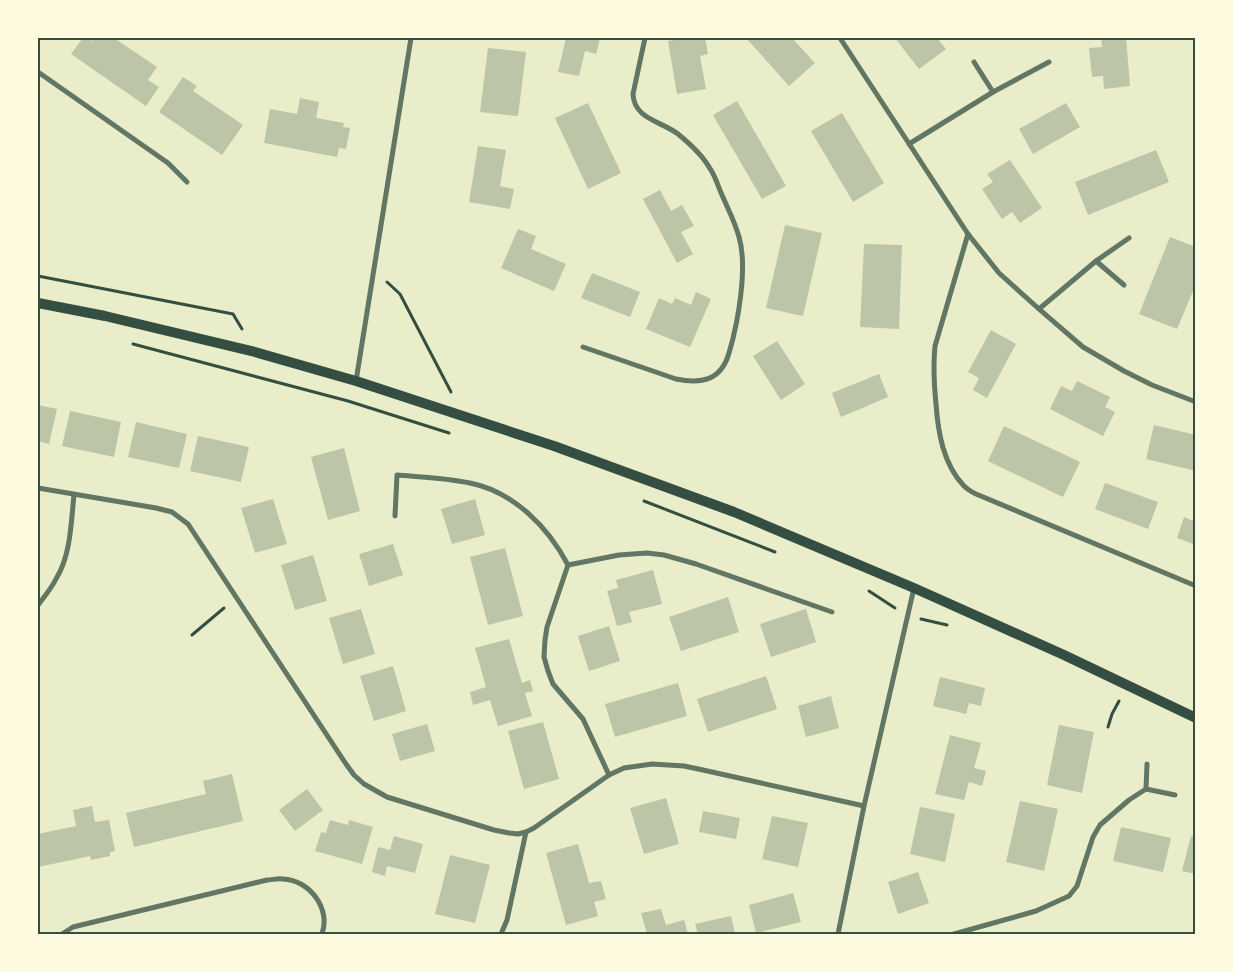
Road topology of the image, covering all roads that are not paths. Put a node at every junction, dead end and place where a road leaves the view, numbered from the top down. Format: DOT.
graph roads {
  1 [pos="411,38"];
  2 [pos="645,38"];
  3 [pos="840,38"];
  4 [pos="974,62"];
  5 [pos="1049,62"];
  6 [pos="38,72"];
  7 [pos="992,92"];
  8 [pos="909,144"];
  9 [pos="187,182"];
  10 [pos="968,234"];
  11 [pos="1129,238"];
  12 [pos="1096,261"];
  13 [pos="1124,285"];
  14 [pos="38,303"];
  15 [pos="1039,309"];
  16 [pos="583,347"];
  17 [pos="356,381"];
  18 [pos="1196,402"];
  19 [pos="38,488"];
  20 [pos="74,495"];
  21 [pos="395,516"];
  22 [pos="568,565"];
  23 [pos="1196,586"];
  24 [pos="914,588"];
  25 [pos="38,605"];
  26 [pos="832,612"];
  27 [pos="1196,718"];
  28 [pos="1146,764"];
  29 [pos="609,775"];
  30 [pos="1146,789"];
  31 [pos="1175,795"];
  32 [pos="864,806"];
  33 [pos="526,832"];
  34 [pos="62,934"];
  35 [pos="322,934"];
  36 [pos="501,934"];
  37 [pos="838,934"];
  38 [pos="954,934"];
  1 -- 17 [label="street"];
  2 -- 16 [label="street"];
  3 -- 8 [label="street"];
  4 -- 7 [label="street"];
  5 -- 7 [label="street"];
  6 -- 9 [label="street"];
  7 -- 8 [label="street"];
  8 -- 10 [label="street"];
  10 -- 15 [label="street"];
  10 -- 23 [label="street"];
  11 -- 12 [label="street"];
  12 -- 13 [label="street"];
  12 -- 15 [label="street"];
  14 -- 17 [label="main road"];
  15 -- 18 [label="street"];
  17 -- 24 [label="main road"];
  19 -- 20 [label="street"];
  20 -- 25 [label="street"];
  20 -- 33 [label="street"];
  21 -- 22 [label="street"];
  22 -- 26 [label="street"];
  22 -- 29 [label="street"];
  24 -- 27 [label="main road"];
  24 -- 32 [label="street"];
  28 -- 30 [label="street"];
  29 -- 32 [label="street"];
  29 -- 33 [label="street"];
  30 -- 31 [label="street"];
  30 -- 38 [label="street"];
  32 -- 37 [label="street"];
  33 -- 36 [label="street"];
  34 -- 35 [label="street"];
}
